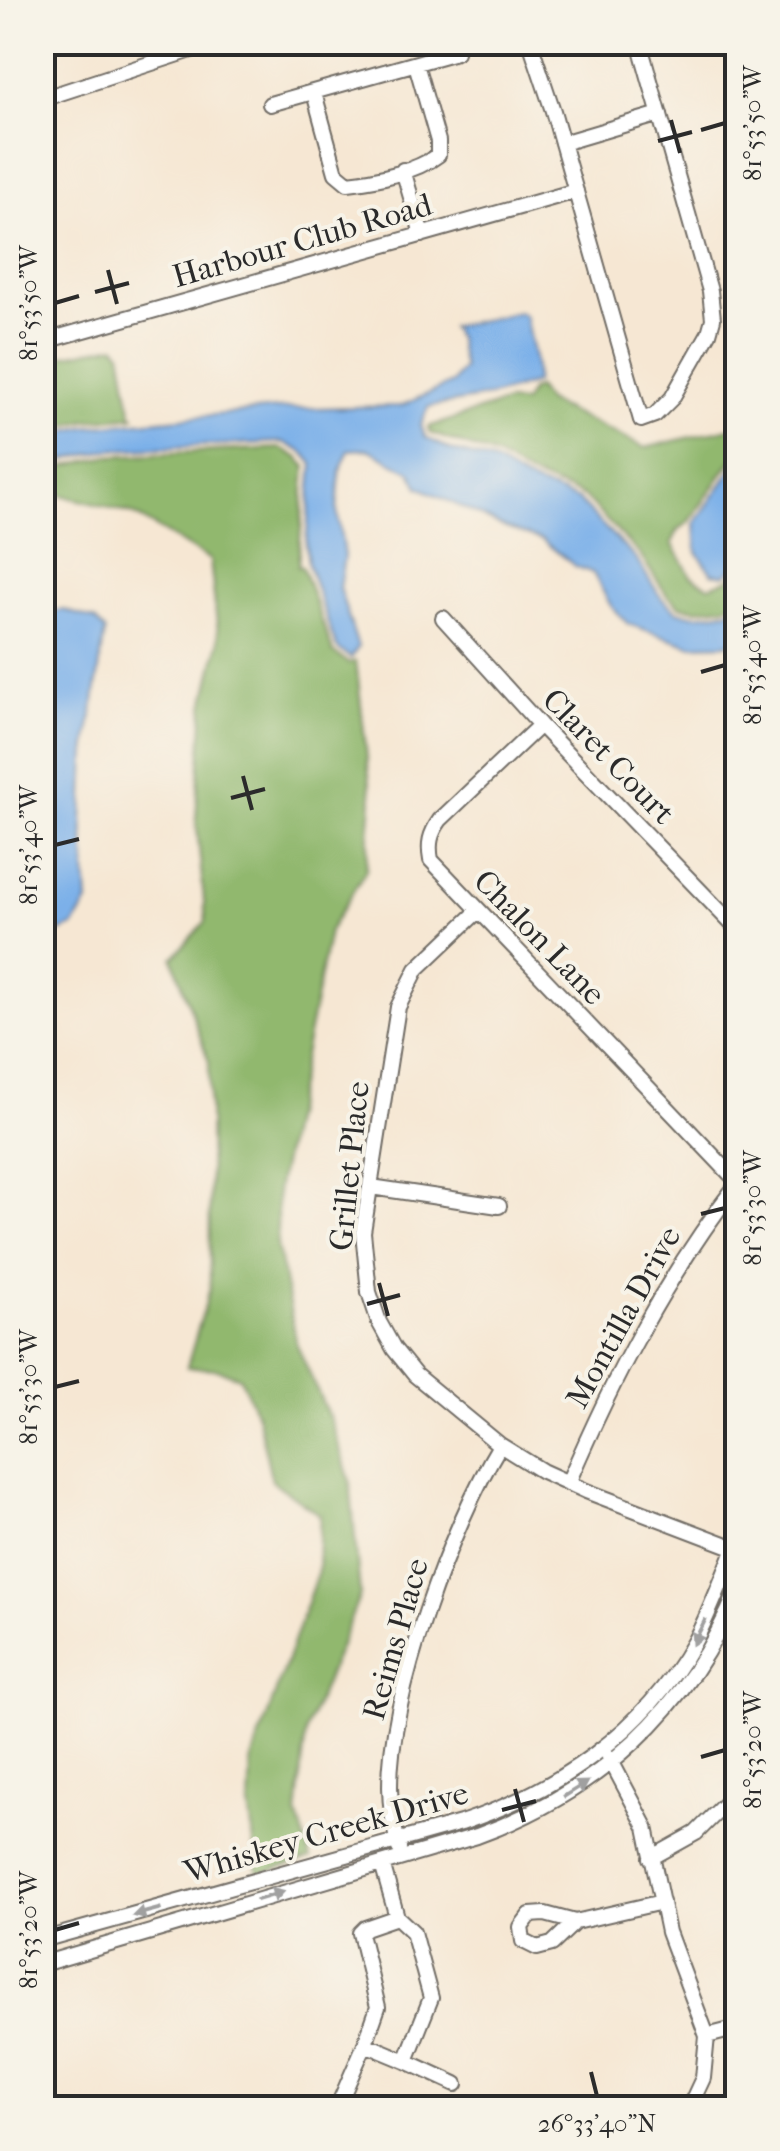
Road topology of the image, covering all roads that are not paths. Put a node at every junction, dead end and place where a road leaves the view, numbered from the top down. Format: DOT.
graph roads {
  1 [pos="216,42"];
  2 [pos="530,42"];
  3 [pos="639,42"];
  4 [pos="456,52"];
  5 [pos="416,64"];
  6 [pos="314,92"];
  7 [pos="42,99"];
  8 [pos="270,104"];
  9 [pos="660,114"];
  10 [pos="562,142"];
  11 [pos="404,170"];
  12 [pos="576,191"];
  13 [pos="422,235"];
  14 [pos="42,342"];
  15 [pos="443,618"];
  16 [pos="540,725"];
  17 [pos="478,912"];
  18 [pos="736,927"];
  19 [pos="738,1182"];
  20 [pos="371,1186"];
  21 [pos="499,1206"];
  22 [pos="500,1445"];
  23 [pos="568,1483"];
  24 [pos="737,1547"];
  25 [pos="738,1589"];
  26 [pos="603,1748"];
  27 [pos="614,1763"];
  28 [pos="738,1791"];
  29 [pos="398,1841"];
  30 [pos="402,1858"];
  31 [pos="651,1858"];
  32 [pos="382,1864"];
  33 [pos="662,1902"];
  34 [pos="397,1916"];
  35 [pos="575,1922"];
  36 [pos="42,1940"];
  37 [pos="42,1964"];
  38 [pos="738,2028"];
  39 [pos="707,2036"];
  40 [pos="365,2044"];
  41 [pos="406,2062"];
  42 [pos="456,2084"];
  43 [pos="337,2108"];
  44 [pos="689,2108"];
  1 -- 7 [label="street"];
  2 -- 10 [label="street"];
  3 -- 9 [label="street"];
  4 -- 5 [label="street"];
  5 -- 6 [label="street"];
  5 -- 11 [label="street"];
  6 -- 8 [label="street"];
  6 -- 11 [label="street"];
  9 -- 10 [label="street"];
  9 -- 12 [label="street"];
  10 -- 12 [label="street"];
  11 -- 13 [label="street"];
  12 -- 13 [label="street, Harbour Club Road"];
  13 -- 14 [label="street, Harbour Club Road"];
  15 -- 16 [label="street, Claret Court"];
  16 -- 17 [label="street, Chalon Lane"];
  16 -- 18 [label="street, Claret Court"];
  17 -- 19 [label="street, Chalon Lane"];
  17 -- 20 [label="street, Grillet Place"];
  19 -- 23 [label="street, Montilla Drive"];
  20 -- 21 [label="street"];
  20 -- 22 [label="street, Grillet Place"];
  22 -- 23 [label="street, Grillet Place"];
  22 -- 29 [label="street, Reims Place"];
  23 -- 24 [label="street, Grillet Place"];
  24 -- 26 [label="street, Whiskey Creek Drive, one-way"];
  25 -- 27 [label="street, Whiskey Creek Drive"];
  26 -- 27 [label="street"];
  26 -- 29 [label="street, Whiskey Creek Drive"];
  30 -- 27 [label="street, Whiskey Creek Drive, one-way"];
  27 -- 31 [label="street"];
  28 -- 31 [label="street"];
  29 -- 30 [label="street, Reims Place"];
  29 -- 36 [label="street, Whiskey Creek Drive, one-way"];
  30 -- 32 [label="street, Whiskey Creek Drive"];
  31 -- 33 [label="street"];
  32 -- 34 [label="street"];
  37 -- 32 [label="street, Whiskey Creek Drive, one-way"];
  33 -- 35 [label="street"];
  33 -- 39 [label="street"];
  34 -- 40 [label="street"];
  34 -- 41 [label="street"];
  38 -- 39 [label="street"];
  39 -- 44 [label="street"];
  40 -- 41 [label="street"];
  40 -- 43 [label="street"];
  41 -- 42 [label="street"];
}
